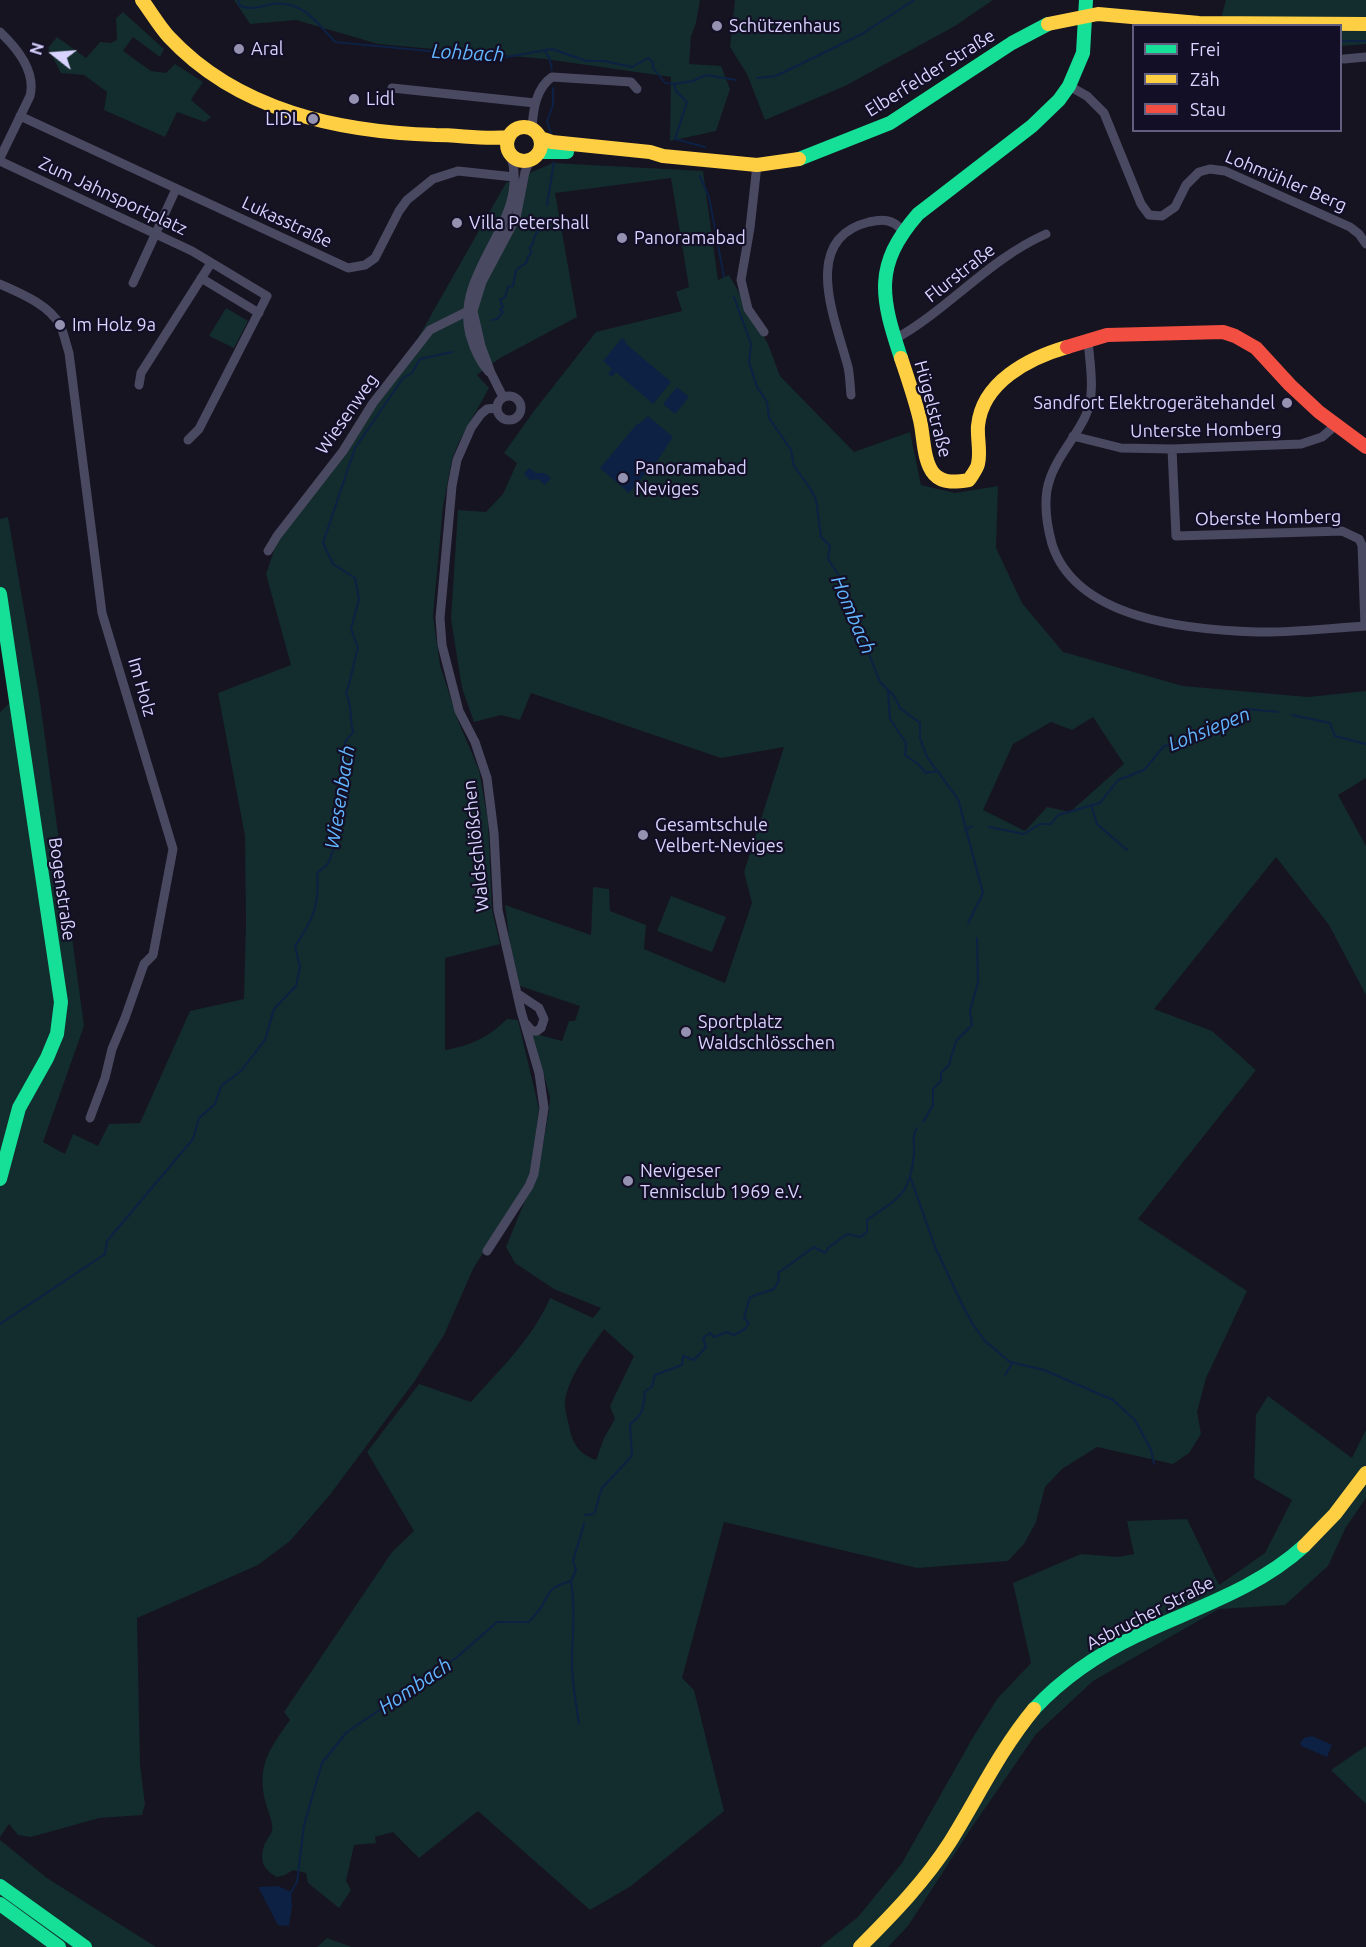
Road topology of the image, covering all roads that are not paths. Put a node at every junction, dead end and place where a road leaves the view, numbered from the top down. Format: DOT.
graph roads {
  1 [pos="142,0"];
  2 [pos="1086,0"];
  3 [pos="1084,16"];
  4 [pos="1214,24"];
  5 [pos="1366,24"];
  6 [pos="0,32"];
  7 [pos="1366,57"];
  8 [pos="1344,59"];
  9 [pos="1069,86"];
  10 [pos="392,88"];
  11 [pos="637,88"];
  12 [pos="535,103"];
  13 [pos="20,116"];
  14 [pos="533,137"];
  15 [pos="509,147"];
  16 [pos="0,160"];
  17 [pos="757,165"];
  18 [pos="514,177"];
  19 [pos="176,189"];
  20 [pos="903,230"];
  21 [pos="155,234"];
  22 [pos="1046,234"];
  23 [pos="1366,244"];
  24 [pos="211,263"];
  25 [pos="201,278"];
  26 [pos="133,283"];
  27 [pos="0,284"];
  28 [pos="470,311"];
  29 [pos="259,312"];
  30 [pos="764,332"];
  31 [pos="895,339"];
  32 [pos="1088,341"];
  33 [pos="139,385"];
  34 [pos="851,395"];
  35 [pos="503,397"];
  36 [pos="497,408"];
  37 [pos="1336,425"];
  38 [pos="1073,436"];
  39 [pos="188,440"];
  40 [pos="1366,447"];
  41 [pos="1172,448"];
  42 [pos="268,551"];
  43 [pos="0,594"];
  44 [pos="1366,626"];
  45 [pos="518,994"];
  46 [pos="524,1022"];
  47 [pos="90,1118"];
  48 [pos="0,1179"];
  49 [pos="488,1251"];
  50 [pos="1366,1473"];
  51 [pos="0,1886"];
  52 [pos="0,1904"];
  53 [pos="59,1947"];
  54 [pos="85,1947"];
  55 [pos="860,1947"];
  1 -- 15 [label="main road"];
  2 -- 3 [label="main road"];
  3 -- 4 [label="main road, Elberfelder Straße"];
  3 -- 9 [label="main road"];
  3 -- 17 [label="main road, Elberfelder Straße"];
  4 -- 5 [label="main road, Elberfelder Straße"];
  6 -- 13 [label="street"];
  7 -- 8 [label="street"];
  9 -- 20 [label="main road, Hügelstraße"];
  9 -- 23 [label="street, Lohmühler Berg"];
  10 -- 12 [label="street"];
  11 -- 12 [label="street"];
  12 -- 14 [label="street"];
  13 -- 16 [label="street"];
  13 -- 19 [label="street, Lukasstraße"];
  14 -- 15 [label="main road"];
  14 -- 15 [label="main road, Elberfelder Straße"];
  14 -- 17 [label="main road, Elberfelder Straße"];
  14 -- 28 [label="street"];
  15 -- 18 [label="street"];
  16 -- 21 [label="street, Zum Jahnsportplatz"];
  17 -- 30 [label="street"];
  18 -- 19 [label="street, Lukasstraße"];
  18 -- 28 [label="street"];
  19 -- 21 [label="street"];
  20 -- 31 [label="main road, Hügelstraße"];
  20 -- 34 [label="street"];
  21 -- 24 [label="street, Zum Jahnsportplatz"];
  21 -- 26 [label="street"];
  22 -- 31 [label="street, Flurstraße"];
  24 -- 25 [label="street"];
  24 -- 29 [label="street, Zum Jahnsportplatz"];
  25 -- 29 [label="street"];
  25 -- 33 [label="street"];
  27 -- 47 [label="street, Im Holz"];
  28 -- 35 [label="street"];
  28 -- 42 [label="street, Wiesenweg"];
  29 -- 39 [label="street"];
  31 -- 32 [label="main road, Hügelstraße"];
  32 -- 37 [label="main road, Hügelstraße"];
  32 -- 38 [label="street"];
  35 -- 36 [label="street"];
  35 -- 36 [label="street"];
  36 -- 45 [label="street, Waldschlößchen"];
  37 -- 40 [label="main road, Hügelstraße"];
  37 -- 41 [label="street, Unterste Homberg"];
  38 -- 41 [label="street, Unterste Homberg"];
  38 -- 44 [label="street"];
  41 -- 44 [label="street, Oberste Homberg"];
  43 -- 48 [label="main road, Bogenstraße"];
  45 -- 46 [label="street, Waldschlößchen"];
  45 -- 46 [label="street"];
  46 -- 49 [label="street, Waldschlößchen"];
  50 -- 55 [label="main road, Asbrucher Straße"];
  51 -- 54 [label="main road"];
  52 -- 53 [label="main road"];
}
